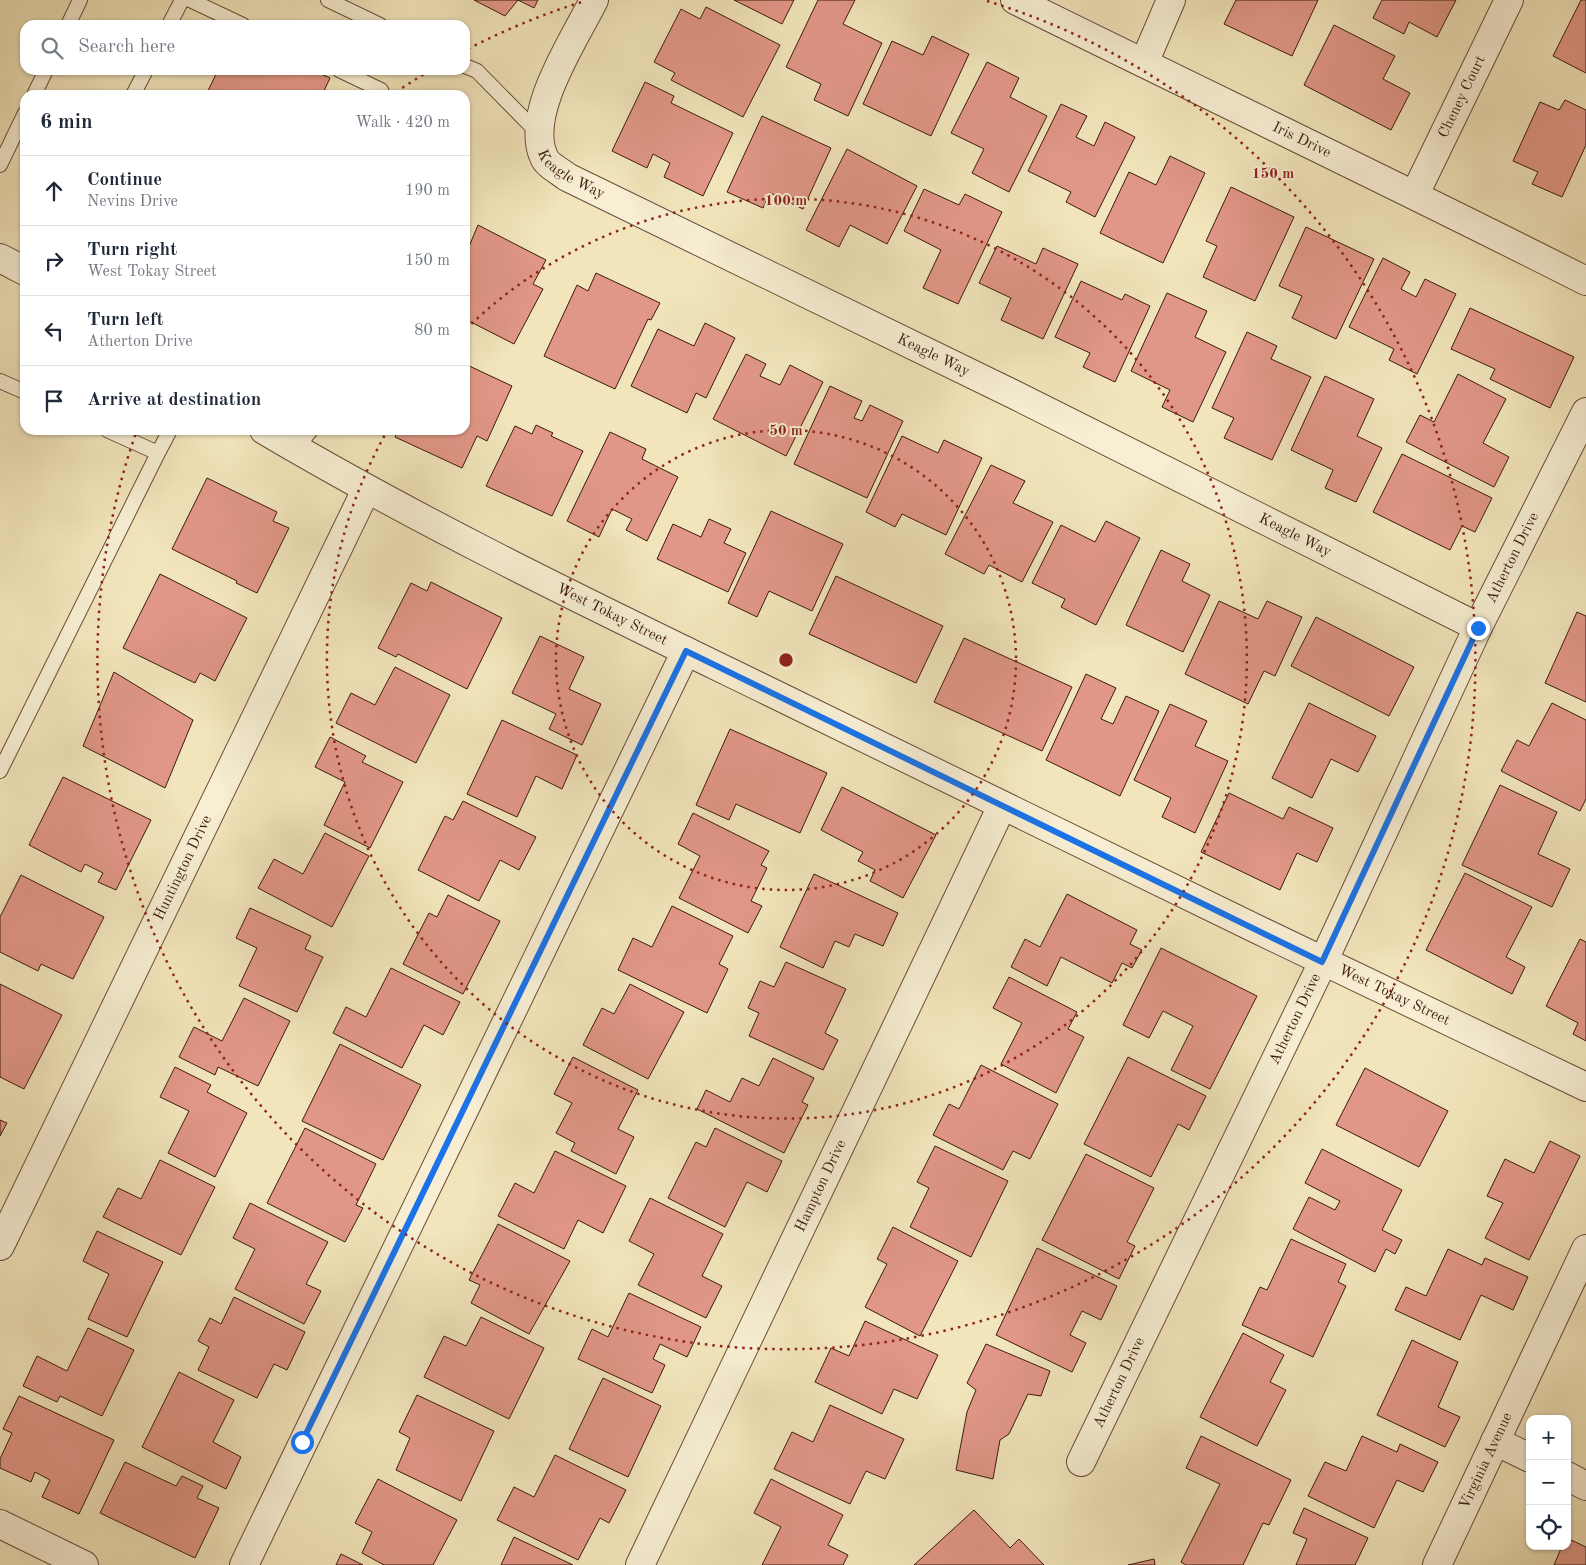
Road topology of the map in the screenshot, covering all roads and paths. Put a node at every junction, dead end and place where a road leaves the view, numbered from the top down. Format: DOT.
graph roads {
  1 [pos="80,0"];
  2 [pos="182,0"];
  3 [pos="190,0"];
  4 [pos="328,0"];
  5 [pos="594,0"];
  6 [pos="1015,0"];
  7 [pos="1172,0"];
  8 [pos="1509,0"];
  9 [pos="70,20"];
  10 [pos="172,20"];
  11 [pos="232,20"];
  12 [pos="370,20"];
  13 [pos="1144,63"];
  14 [pos="470,68"];
  15 [pos="44,75"];
  16 [pos="143,75"];
  17 [pos="349,75"];
  18 [pos="36,90"];
  19 [pos="136,90"];
  20 [pos="378,90"];
  21 [pos="20,124"];
  22 [pos="537,132"];
  23 [pos="0,165"];
  24 [pos="1415,194"];
  25 [pos="0,258"];
  26 [pos="20,268"];
  27 [pos="1586,281"];
  28 [pos="0,381"];
  29 [pos="20,390"];
  30 [pos="1586,412"];
  31 [pos="118,435"];
  32 [pos="167,435"];
  33 [pos="284,435"];
  34 [pos="304,440"];
  35 [pos="158,453"];
  36 [pos="366,490"];
  37 [pos="1478,628"];
  38 [pos="686,651"];
  39 [pos="0,771"];
  40 [pos="1002,806"];
  41 [pos="1322,962"];
  42 [pos="1586,1088"];
  43 [pos="0,1246"];
  44 [pos="1586,1249"];
  45 [pos="1495,1441"];
  46 [pos="1526,1456"];
  47 [pos="1081,1462"];
  48 [pos="1571,1478"];
  49 [pos="1586,1486"];
  50 [pos="0,1524"];
  51 [pos="84,1565"];
  52 [pos="244,1565"];
  53 [pos="640,1565"];
  54 [pos="1437,1565"];
  1 -- 9 [label="lane"];
  2 -- 10 [label="lane"];
  3 -- 11 [label="lane"];
  4 -- 12 [label="lane"];
  5 -- 22 [label="street, Keagle Way"];
  6 -- 13 [label="street, Iris Drive"];
  7 -- 13 [label="street"];
  8 -- 24 [label="street, Cheney Court"];
  13 -- 24 [label="street, Iris Drive"];
  14 -- 22 [label="lane"];
  15 -- 18 [label="lane"];
  16 -- 19 [label="lane"];
  17 -- 20 [label="lane"];
  21 -- 23 [label="lane"];
  22 -- 37 [label="street, Keagle Way"];
  24 -- 27 [label="street, Iris Drive"];
  25 -- 26 [label="street"];
  28 -- 29 [label="lane"];
  30 -- 37 [label="street, Atherton Drive"];
  31 -- 35 [label="lane"];
  32 -- 35 [label="lane"];
  33 -- 34 [label="street, West Tokay Street"];
  34 -- 36 [label="street, West Tokay Street"];
  35 -- 39 [label="lane"];
  36 -- 38 [label="street, West Tokay Street"];
  36 -- 43 [label="street, Huntington Drive"];
  37 -- 41 [label="street, Atherton Drive"];
  38 -- 40 [label="street, West Tokay Street"];
  38 -- 52 [label="street"];
  40 -- 41 [label="street, West Tokay Street"];
  40 -- 53 [label="street, Hampton Drive"];
  41 -- 42 [label="street, West Tokay Street"];
  41 -- 47 [label="street, Atherton Drive"];
  44 -- 45 [label="street, Virginia Avenue"];
  45 -- 46 [label="street"];
  45 -- 54 [label="street, Virginia Avenue"];
  48 -- 49 [label="street"];
  50 -- 51 [label="street"];
}
